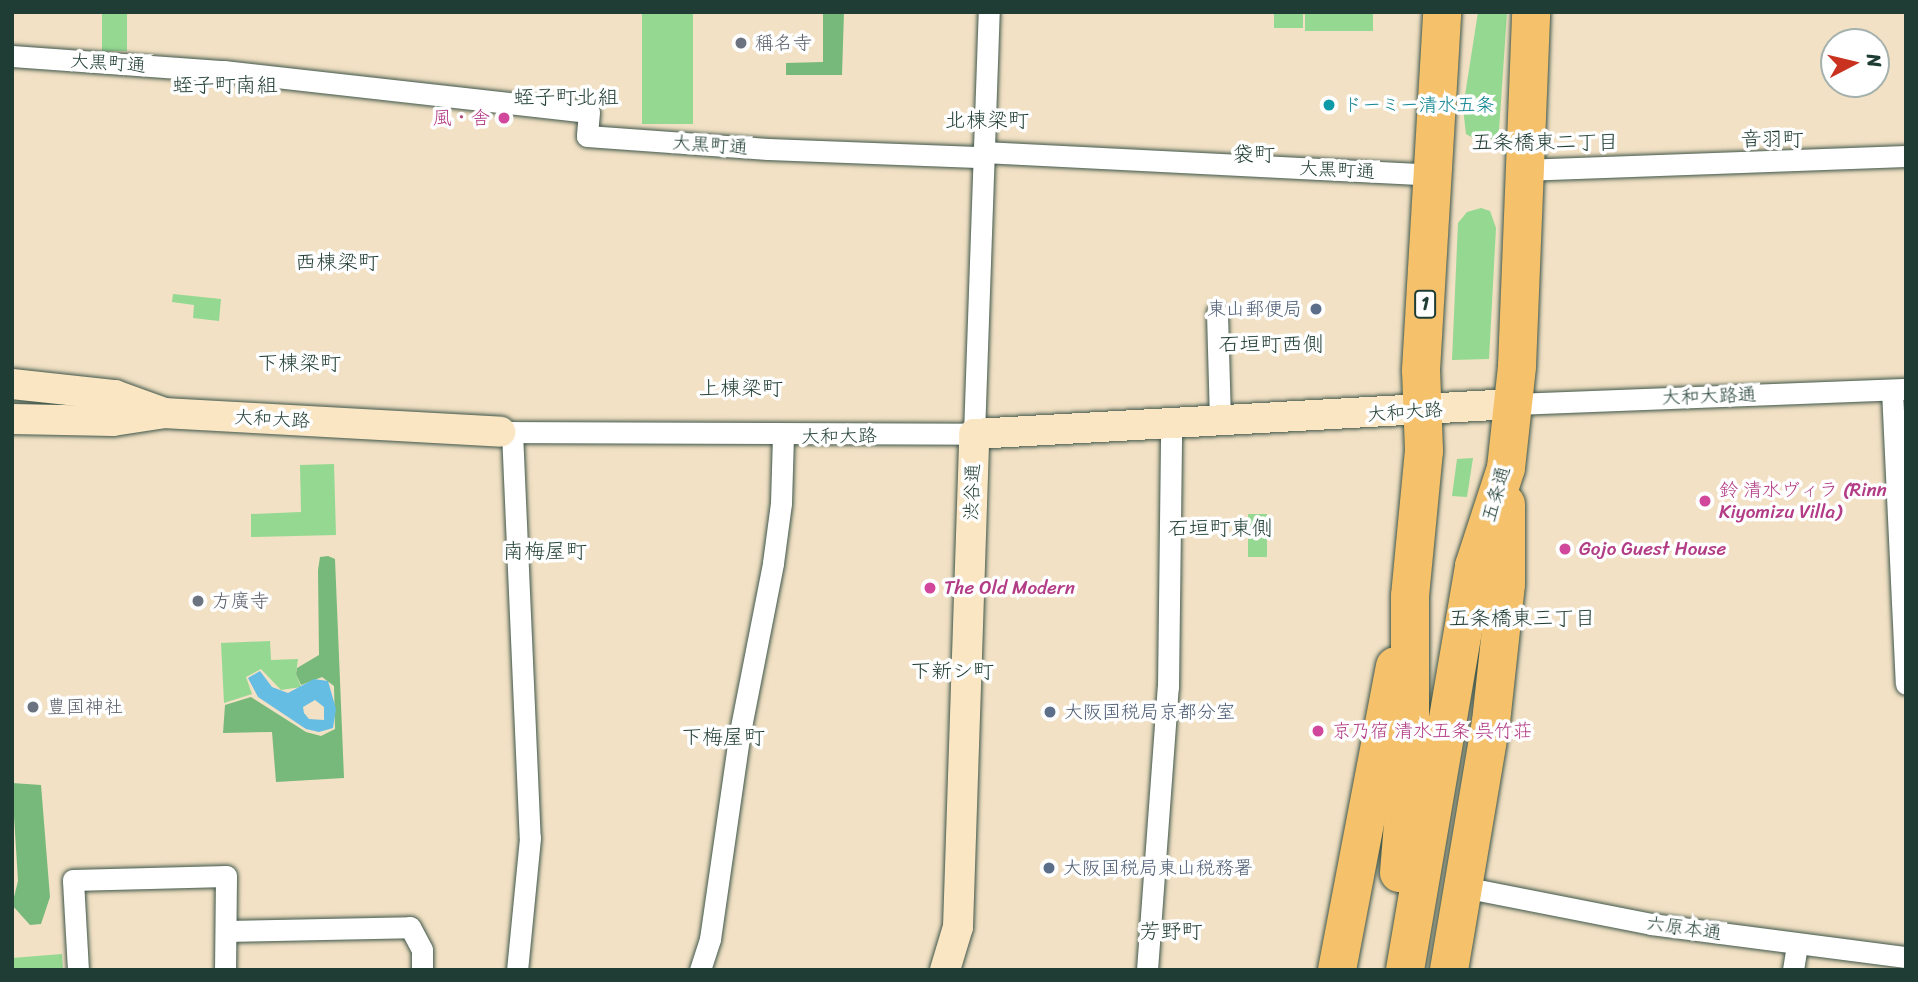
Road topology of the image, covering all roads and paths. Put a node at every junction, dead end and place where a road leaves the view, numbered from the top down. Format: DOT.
graph roads {
  1 [pos="989,12"];
  2 [pos="1442,12"];
  3 [pos="1531,12"];
  4 [pos="12,56"];
  5 [pos="983,152"];
  6 [pos="1906,156"];
  7 [pos="1522,170"];
  8 [pos="1433,175"];
  9 [pos="1217,313"];
  10 [pos="12,384"];
  11 [pos="1899,389"];
  12 [pos="1512,404"];
  13 [pos="1422,411"];
  14 [pos="165,413"];
  15 [pos="12,419"];
  16 [pos="1220,423"];
  17 [pos="1171,425"];
  18 [pos="506,432"];
  19 [pos="974,434"];
  20 [pos="783,436"];
  21 [pos="1506,468"];
  22 [pos="1410,596"];
  23 [pos="1906,684"];
  24 [pos="1464,887"];
  25 [pos="1405,917"];
  26 [pos="226,931"];
  27 [pos="1797,944"];
  28 [pos="1906,957"];
  29 [pos="78,970"];
  30 [pos="225,970"];
  31 [pos="422,970"];
  32 [pos="517,970"];
  33 [pos="700,970"];
  34 [pos="945,970"];
  35 [pos="1147,970"];
  36 [pos="1337,970"];
  37 [pos="1386,970"];
  38 [pos="1405,970"];
  39 [pos="1450,970"];
  40 [pos="1793,970"];
  1 -- 5 [label="street, 渋谷通"];
  2 -- 8 [label="highway, 五条通 / 1"];
  3 -- 7 [label="highway, 五条通 / 1"];
  4 -- 5 [label="street, 大黒町通"];
  5 -- 8 [label="street, 大黒町通"];
  5 -- 19 [label="street, 渋谷通"];
  6 -- 7 [label="street"];
  7 -- 12 [label="highway, 五条通 / 1"];
  8 -- 13 [label="highway, 五条通 / 1"];
  9 -- 16 [label="street"];
  10 -- 14 [label="street"];
  11 -- 12 [label="street, 大和大路通"];
  11 -- 23 [label="street"];
  12 -- 13 [label="street, 大和大路"];
  12 -- 21 [label="highway, 五条通 / 1"];
  13 -- 16 [label="street, 大和大路"];
  13 -- 22 [label="highway, 五条通 / 1"];
  14 -- 15 [label="street"];
  14 -- 18 [label="street, 大和大路"];
  16 -- 17 [label="street, 大和大路"];
  17 -- 19 [label="street, 大和大路"];
  17 -- 35 [label="street"];
  18 -- 20 [label="street, 大和大路"];
  18 -- 32 [label="street"];
  19 -- 20 [label="street, 大和大路"];
  19 -- 34 [label="street, 渋谷通"];
  20 -- 33 [label="street"];
  21 -- 24 [label="highway, 1"];
  21 -- 25 [label="highway, 五条通 / 1"];
  22 -- 25 [label="highway, 五条通 / 1"];
  22 -- 36 [label="highway, 1"];
  24 -- 27 [label="street, 六原本通"];
  24 -- 39 [label="highway, 1"];
  25 -- 37 [label="highway, 五条通 / 1"];
  25 -- 38 [label="highway, 五条通 / 1"];
  26 -- 29 [label="street"];
  26 -- 30 [label="street"];
  26 -- 31 [label="street"];
  27 -- 28 [label="street, 六原本通"];
  27 -- 40 [label="street"];
}
